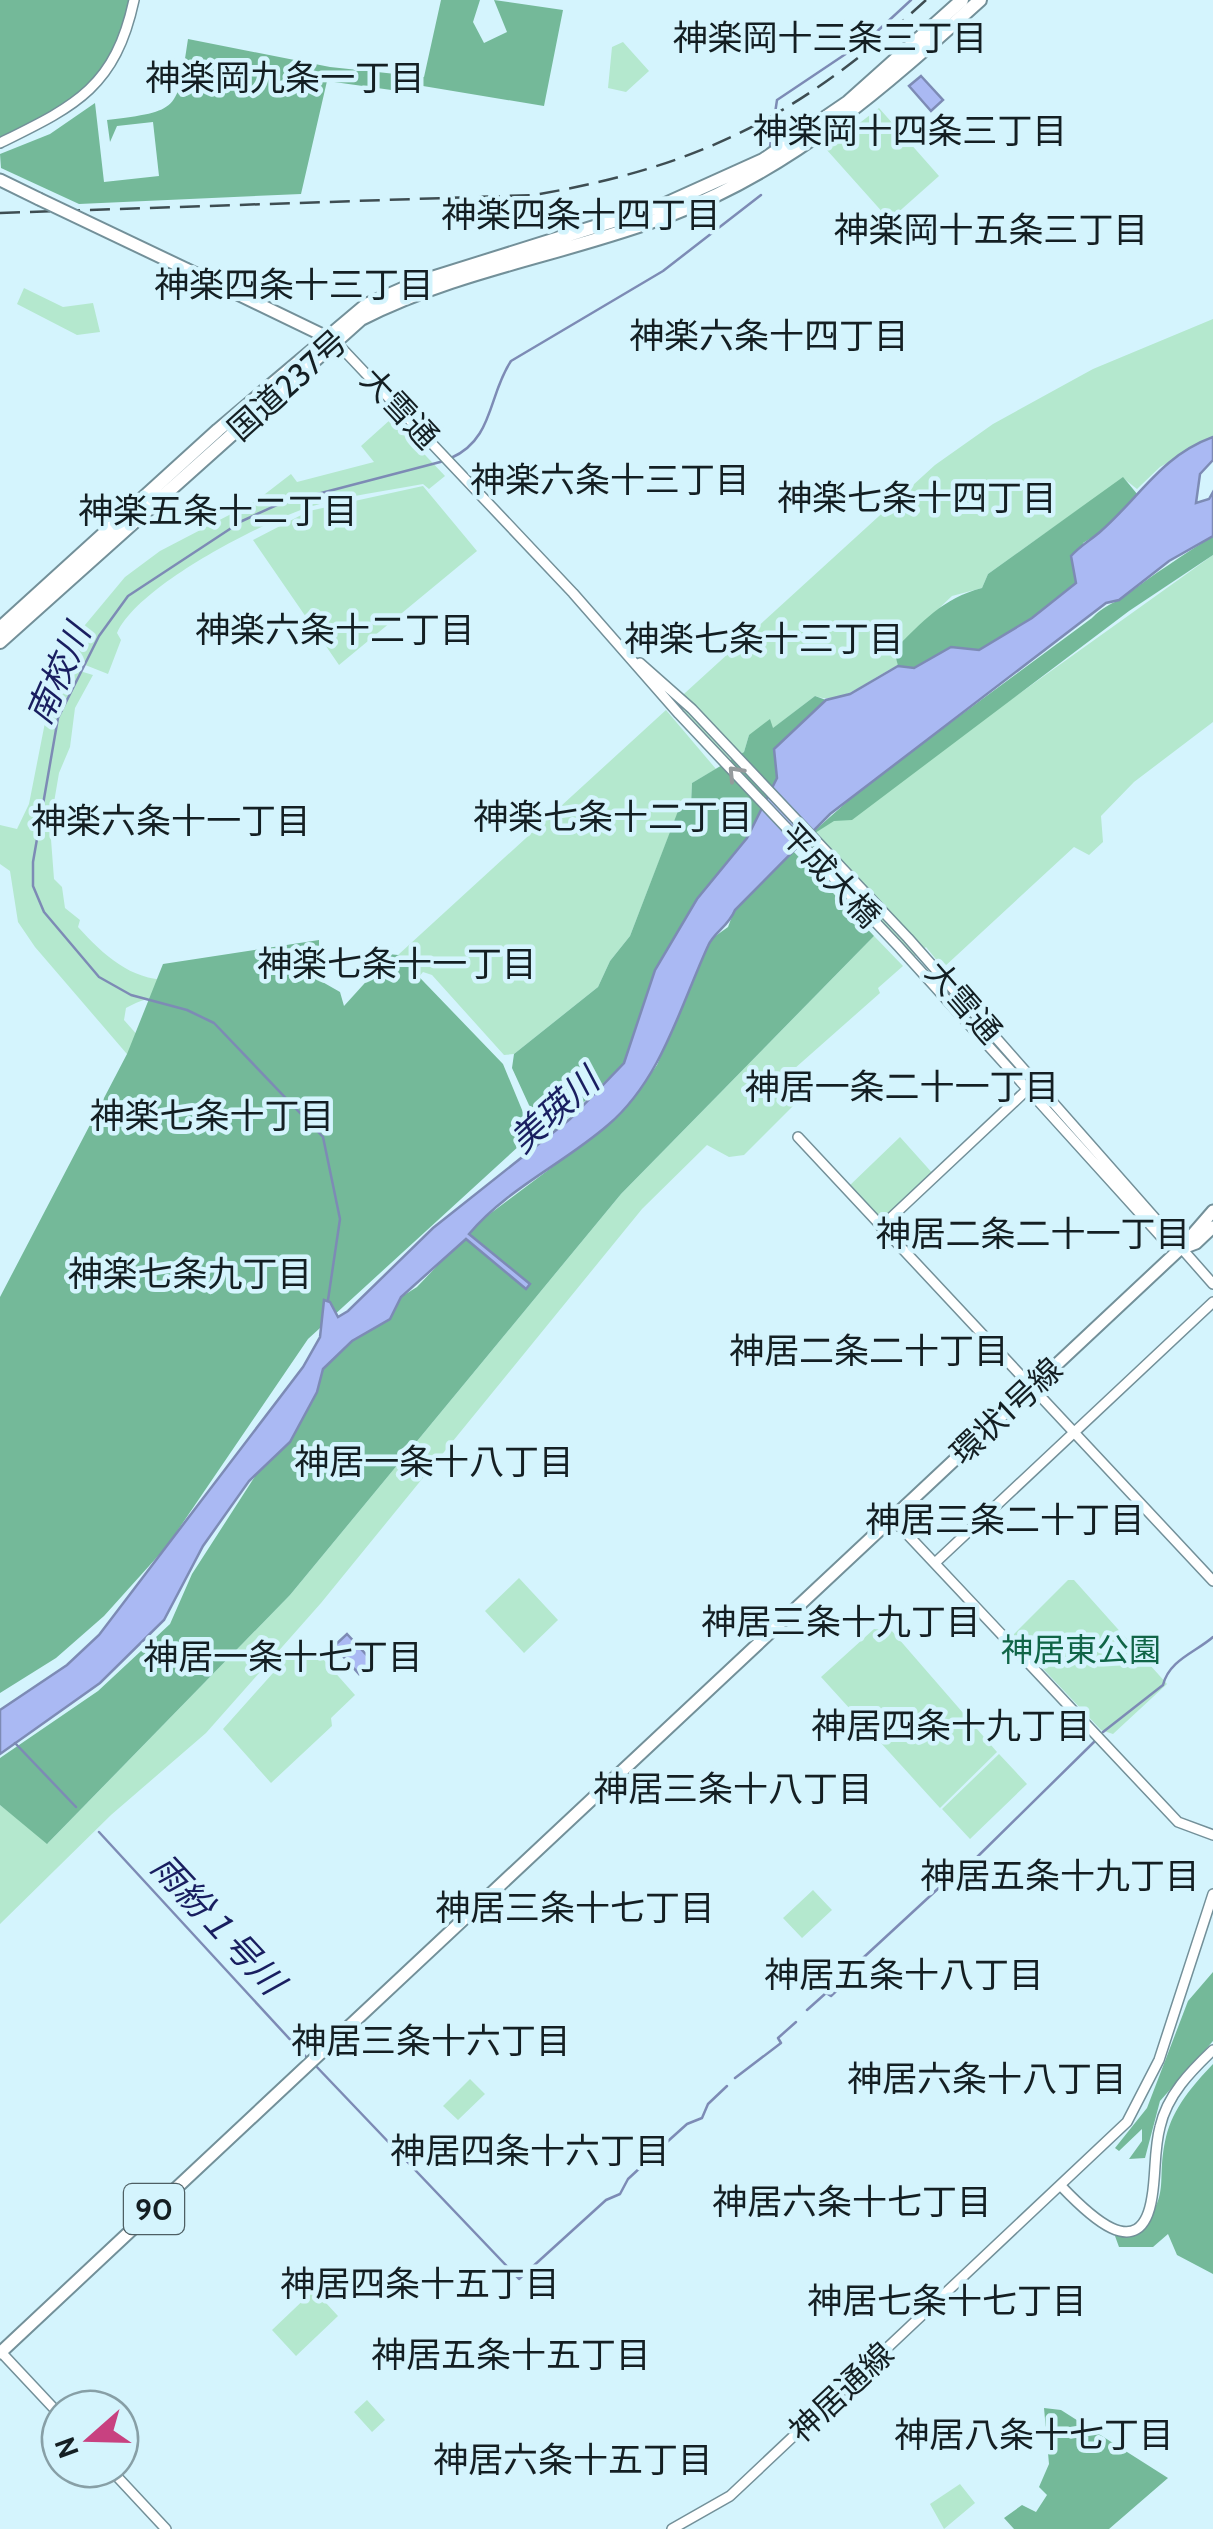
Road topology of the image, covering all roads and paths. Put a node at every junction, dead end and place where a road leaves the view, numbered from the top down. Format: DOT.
graph roads {
  1 [pos="134,0"];
  2 [pos="962,0"];
  3 [pos="980,0"];
  4 [pos="0,142"];
  5 [pos="0,180"];
  6 [pos="330,338"];
  7 [pos="0,628"];
  8 [pos="615,641"];
  9 [pos="0,642"];
  10 [pos="682,716"];
  11 [pos="898,946"];
  12 [pos="1031,1086"];
  13 [pos="798,1137"];
  14 [pos="1213,1212"];
  15 [pos="882,1227"];
  16 [pos="1213,1227"];
  17 [pos="1180,1249"];
  18 [pos="1213,1284"];
  19 [pos="1213,1302"];
  20 [pos="1032,1387"];
  21 [pos="1075,1432"];
  22 [pos="892,1518"];
  23 [pos="936,1562"];
  24 [pos="1213,1581"];
  25 [pos="1213,1836"];
  26 [pos="1213,1894"];
  27 [pos="1213,2050"];
  28 [pos="1062,2186"];
  29 [pos="0,2352"];
  30 [pos="40,2394"];
  31 [pos="129,2489"];
  32 [pos="166,2529"];
  33 [pos="672,2529"];
  1 -- 4 [label="street"];
  2 -- 6 [label="highway, 国道237号"];
  3 -- 6 [label="highway, 国道237号"];
  5 -- 6 [label="main road, 大雪通, bridge"];
  6 -- 7 [label="highway, 国道237号"];
  6 -- 8 [label="street, 大雪通"];
  6 -- 9 [label="highway, 国道237号"];
  8 -- 10 [label="street, 大雪通"];
  8 -- 12 [label="street, 大雪通"];
  11 -- 10 [label="street, 平成大橋, one-way"];
  11 -- 12 [label="street, 大雪通"];
  12 -- 15 [label="street"];
  12 -- 17 [label="street, 大雪通"];
  13 -- 15 [label="street"];
  14 -- 17 [label="main road, 環状1号線 / 90"];
  15 -- 20 [label="street"];
  16 -- 17 [label="main road, 環状1号線 / 90"];
  17 -- 18 [label="street"];
  17 -- 20 [label="main road, 環状1号線 / 90"];
  19 -- 21 [label="street"];
  20 -- 21 [label="street"];
  20 -- 22 [label="main road, 環状1号線 / 90"];
  21 -- 23 [label="street"];
  21 -- 24 [label="street"];
  22 -- 23 [label="street"];
  22 -- 29 [label="main road, 環状1号線 / 90"];
  23 -- 25 [label="street"];
  26 -- 28 [label="street, 神居通線"];
  27 -- 28 [label="street"];
  28 -- 33 [label="street, 神居通線"];
  29 -- 30 [label="street"];
  31 -- 32 [label="street"];
}
